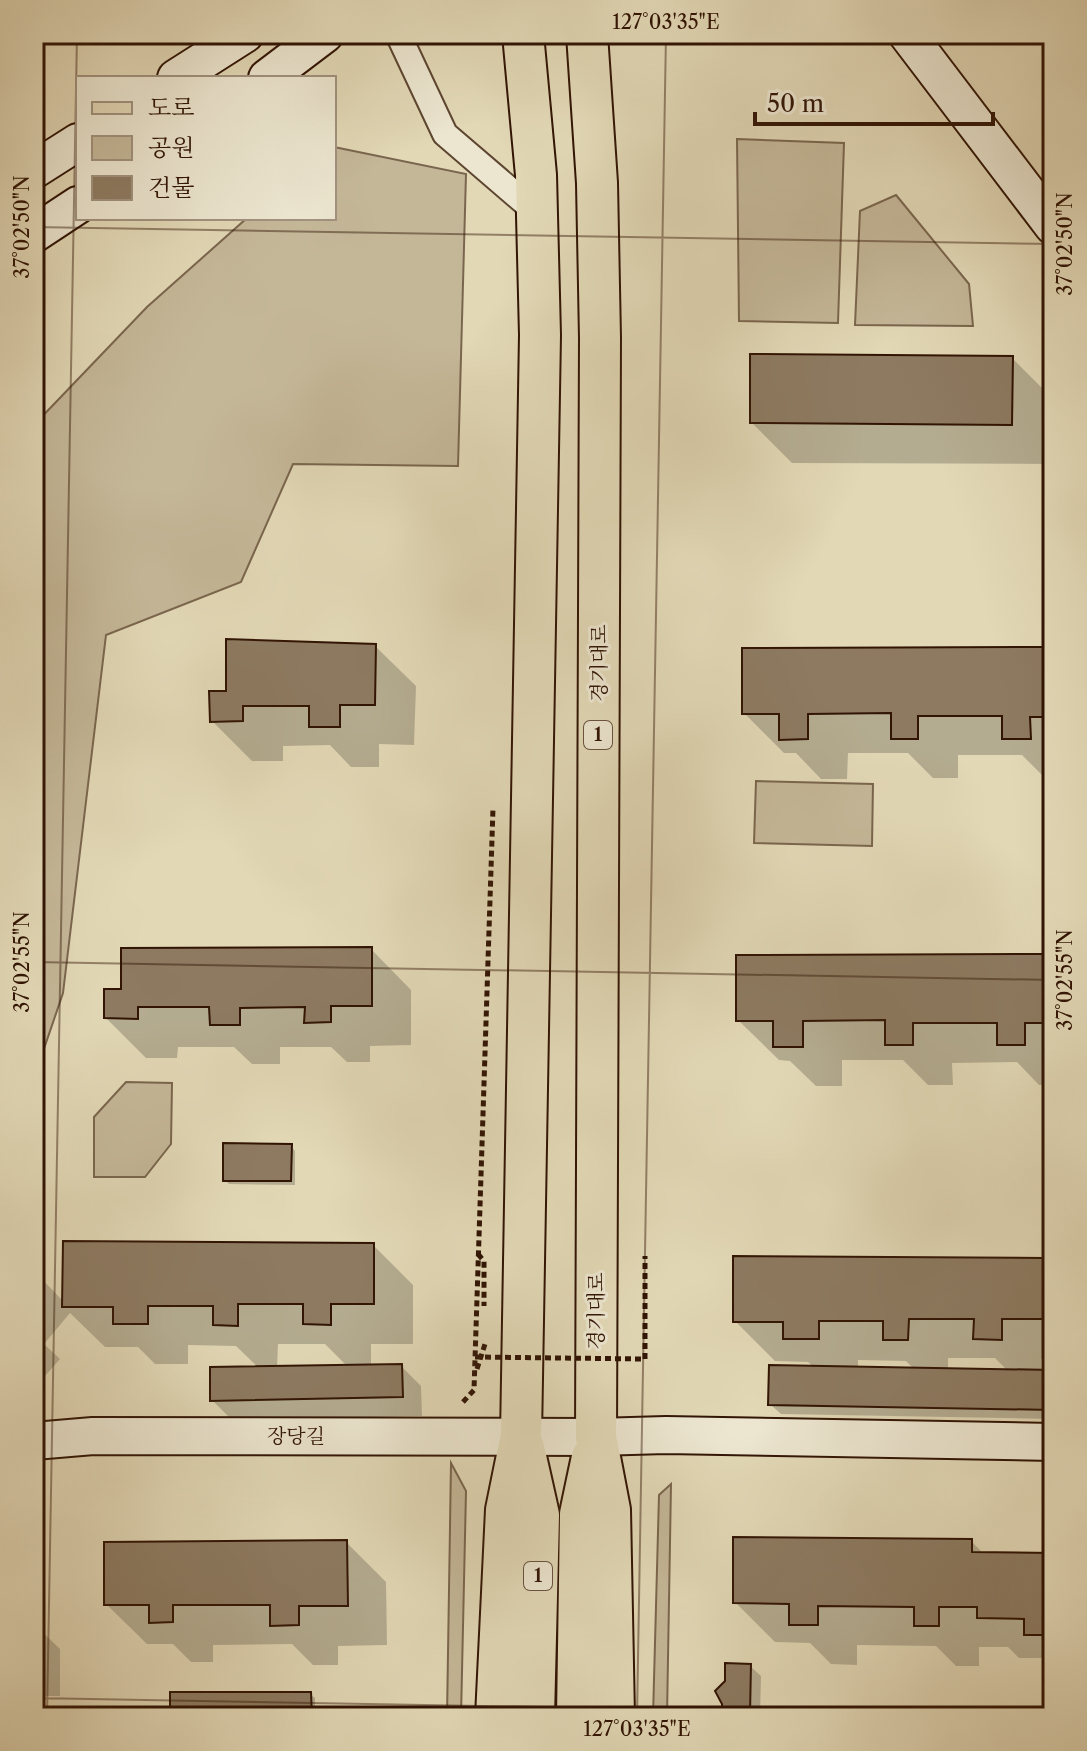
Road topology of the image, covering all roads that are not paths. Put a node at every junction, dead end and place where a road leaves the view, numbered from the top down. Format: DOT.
graph roads {
  1 [pos="245,34"];
  2 [pos="325,34"];
  3 [pos="398,34"];
  4 [pos="523,34"];
  5 [pos="587,34"];
  6 [pos="907,34"];
  7 [pos="275,73"];
  8 [pos="179,76"];
  9 [pos="76,143"];
  10 [pos="34,170"];
  11 [pos="76,206"];
  12 [pos="537,213"];
  13 [pos="1053,226"];
  14 [pos="34,234"];
  15 [pos="558,1437"];
  16 [pos="34,1441"];
  17 [pos="1053,1442"];
  18 [pos="496,1717"];
  19 [pos="534,1717"];
  20 [pos="577,1717"];
  21 [pos="614,1717"];
  1 -- 8 [label="street"];
  2 -- 7 [label="street"];
  3 -- 12 [label="street"];
  4 -- 12 [label="main road, 경기대로 / 1"];
  5 -- 15 [label="main road, 경기대로 / 1"];
  6 -- 13 [label="street"];
  9 -- 10 [label="street"];
  11 -- 14 [label="street"];
  12 -- 15 [label="main road, 경기대로 / 1"];
  15 -- 16 [label="street, 장당길"];
  15 -- 17 [label="street, 장당길"];
  15 -- 18 [label="main road, 경기대로"];
  15 -- 19 [label="main road, 경기대로 / 1"];
  15 -- 20 [label="main road, 경기대로 / 1"];
  15 -- 21 [label="main road, 경기대로 / 1"];
}
